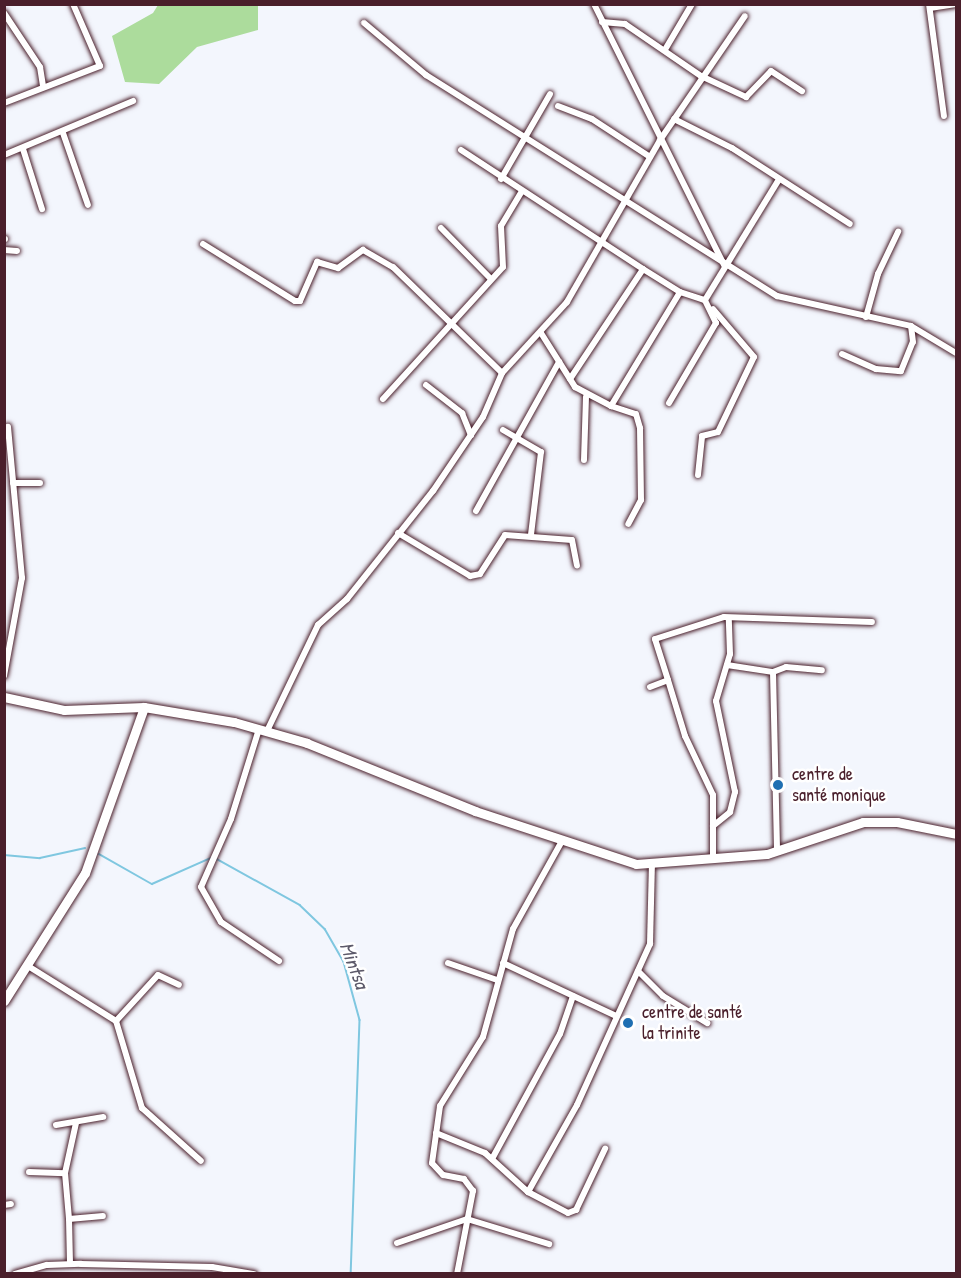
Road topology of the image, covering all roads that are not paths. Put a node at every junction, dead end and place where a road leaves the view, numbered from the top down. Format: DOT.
graph roads {
  1 [pos="73,4"];
  2 [pos="594,4"];
  3 [pos="692,4"];
  4 [pos="956,4"];
  5 [pos="930,6"];
  6 [pos="4,13"];
  7 [pos="746,16"];
  8 [pos="602,22"];
  9 [pos="364,23"];
  10 [pos="666,48"];
  11 [pos="700,76"];
  12 [pos="44,87"];
  13 [pos="802,91"];
  14 [pos="550,94"];
  15 [pos="133,101"];
  16 [pos="4,103"];
  17 [pos="558,106"];
  18 [pos="945,116"];
  19 [pos="674,119"];
  20 [pos="63,133"];
  21 [pos="525,137"];
  22 [pos="660,140"];
  23 [pos="23,149"];
  24 [pos="461,150"];
  25 [pos="4,155"];
  26 [pos="650,157"];
  27 [pos="501,179"];
  28 [pos="778,181"];
  29 [pos="521,193"];
  30 [pos="626,199"];
  31 [pos="88,205"];
  32 [pos="42,209"];
  33 [pos="850,224"];
  34 [pos="441,228"];
  35 [pos="898,232"];
  36 [pos="600,240"];
  37 [pos="203,244"];
  38 [pos="4,250"];
  39 [pos="17,251"];
  40 [pos="724,266"];
  41 [pos="643,269"];
  42 [pos="491,279"];
  43 [pos="680,292"];
  44 [pos="705,300"];
  45 [pos="713,309"];
  46 [pos="866,316"];
  47 [pos="452,320"];
  48 [pos="911,326"];
  49 [pos="541,333"];
  50 [pos="957,353"];
  51 [pos="842,354"];
  52 [pos="559,362"];
  53 [pos="502,373"];
  54 [pos="570,379"];
  55 [pos="426,385"];
  56 [pos="586,397"];
  57 [pos="383,399"];
  58 [pos="669,403"];
  59 [pos="611,406"];
  60 [pos="8,427"];
  61 [pos="502,430"];
  62 [pos="471,435"];
  63 [pos="519,437"];
  64 [pos="584,460"];
  65 [pos="698,475"];
  66 [pos="13,483"];
  67 [pos="40,483"];
  68 [pos="476,511"];
  69 [pos="628,524"];
  70 [pos="398,533"];
  71 [pos="531,535"];
  72 [pos="577,566"];
  73 [pos="729,619"];
  74 [pos="872,622"];
  75 [pos="728,665"];
  76 [pos="822,670"];
  77 [pos="773,672"];
  78 [pos="4,676"];
  79 [pos="668,680"];
  80 [pos="650,687"];
  81 [pos="4,697"];
  82 [pos="144,707"];
  83 [pos="263,730"];
  84 [pos="713,826"];
  85 [pos="957,834"];
  86 [pos="562,841"];
  87 [pos="777,851"];
  88 [pos="713,860"];
  89 [pos="652,864"];
  90 [pos="279,961"];
  91 [pos="448,963"];
  92 [pos="502,963"];
  93 [pos="28,966"];
  94 [pos="638,971"];
  95 [pos="497,980"];
  96 [pos="179,985"];
  97 [pos="573,996"];
  98 [pos="4,1001"];
  99 [pos="616,1016"];
  100 [pos="116,1021"];
  101 [pos="707,1023"];
  102 [pos="103,1117"];
  103 [pos="76,1123"];
  104 [pos="56,1125"];
  105 [pos="436,1133"];
  106 [pos="605,1149"];
  107 [pos="492,1159"];
  108 [pos="201,1161"];
  109 [pos="29,1172"];
  110 [pos="65,1173"];
  111 [pos="528,1192"];
  112 [pos="103,1216"];
  113 [pos="69,1219"];
  114 [pos="467,1219"];
  115 [pos="397,1243"];
  116 [pos="549,1244"];
  117 [pos="70,1264"];
  118 [pos="124,1265"];
  119 [pos="15,1274"];
  120 [pos="124,1274"];
  121 [pos="254,1274"];
  122 [pos="456,1274"];
  1 -- 12 [label="street"];
  2 -- 8 [label="street"];
  3 -- 10 [label="street"];
  4 -- 5 [label="street"];
  5 -- 18 [label="street"];
  6 -- 12 [label="street"];
  7 -- 11 [label="street"];
  8 -- 10 [label="street"];
  8 -- 22 [label="street"];
  9 -- 21 [label="street"];
  10 -- 11 [label="street"];
  11 -- 13 [label="street"];
  11 -- 19 [label="street"];
  12 -- 16 [label="street"];
  14 -- 21 [label="street"];
  15 -- 20 [label="street"];
  17 -- 26 [label="street"];
  19 -- 22 [label="street"];
  19 -- 28 [label="street"];
  20 -- 23 [label="street"];
  20 -- 31 [label="street"];
  21 -- 27 [label="street"];
  21 -- 30 [label="street"];
  22 -- 26 [label="street"];
  22 -- 40 [label="street"];
  23 -- 25 [label="street"];
  23 -- 32 [label="street"];
  24 -- 27 [label="street"];
  26 -- 30 [label="street"];
  27 -- 29 [label="street"];
  28 -- 33 [label="street"];
  28 -- 40 [label="street"];
  29 -- 36 [label="street"];
  29 -- 42 [label="street"];
  30 -- 36 [label="street"];
  30 -- 40 [label="street"];
  34 -- 42 [label="street"];
  35 -- 46 [label="street"];
  36 -- 41 [label="street"];
  36 -- 49 [label="street"];
  37 -- 47 [label="street"];
  38 -- 39 [label="street"];
  40 -- 44 [label="street"];
  40 -- 46 [label="street"];
  41 -- 43 [label="street"];
  41 -- 54 [label="street"];
  42 -- 47 [label="street"];
  43 -- 44 [label="street"];
  43 -- 59 [label="street"];
  44 -- 45 [label="street"];
  45 -- 58 [label="street"];
  45 -- 65 [label="street"];
  46 -- 48 [label="street"];
  47 -- 53 [label="street"];
  47 -- 57 [label="street"];
  48 -- 50 [label="street"];
  48 -- 51 [label="street"];
  49 -- 52 [label="street"];
  49 -- 53 [label="street"];
  52 -- 54 [label="street"];
  52 -- 63 [label="street"];
  53 -- 62 [label="street"];
  54 -- 56 [label="street"];
  55 -- 62 [label="street"];
  56 -- 59 [label="street"];
  56 -- 64 [label="street"];
  59 -- 69 [label="street"];
  60 -- 66 [label="street"];
  61 -- 63 [label="street"];
  62 -- 70 [label="street"];
  63 -- 68 [label="street"];
  63 -- 71 [label="street"];
  66 -- 67 [label="street"];
  66 -- 78 [label="street"];
  70 -- 71 [label="street"];
  70 -- 83 [label="street"];
  71 -- 72 [label="street"];
  73 -- 74 [label="street"];
  73 -- 75 [label="street"];
  73 -- 79 [label="street"];
  75 -- 77 [label="street"];
  75 -- 84 [label="street"];
  76 -- 77 [label="street"];
  77 -- 87 [label="street"];
  79 -- 80 [label="street"];
  79 -- 84 [label="street"];
  81 -- 82 [label="main road"];
  82 -- 83 [label="main road"];
  82 -- 93 [label="main road"];
  83 -- 86 [label="main road"];
  83 -- 90 [label="street"];
  84 -- 88 [label="street"];
  85 -- 87 [label="main road"];
  86 -- 89 [label="main road"];
  86 -- 92 [label="street"];
  87 -- 88 [label="main road"];
  88 -- 89 [label="main road"];
  89 -- 94 [label="street"];
  91 -- 95 [label="street"];
  92 -- 95 [label="street"];
  92 -- 97 [label="street"];
  93 -- 98 [label="main road"];
  93 -- 100 [label="street"];
  94 -- 99 [label="street"];
  94 -- 101 [label="street"];
  95 -- 105 [label="street"];
  96 -- 100 [label="street"];
  97 -- 99 [label="street"];
  97 -- 107 [label="street"];
  99 -- 111 [label="street"];
  100 -- 108 [label="street"];
  102 -- 103 [label="street"];
  103 -- 104 [label="street"];
  103 -- 110 [label="street"];
  105 -- 107 [label="street"];
  105 -- 114 [label="street"];
  106 -- 111 [label="street"];
  107 -- 111 [label="street"];
  109 -- 110 [label="street"];
  110 -- 113 [label="street"];
  112 -- 113 [label="street"];
  113 -- 117 [label="street"];
  114 -- 115 [label="street"];
  114 -- 116 [label="street"];
  114 -- 122 [label="street"];
  117 -- 118 [label="street"];
  117 -- 119 [label="street"];
  118 -- 120 [label="street"];
  118 -- 121 [label="street"];
}
